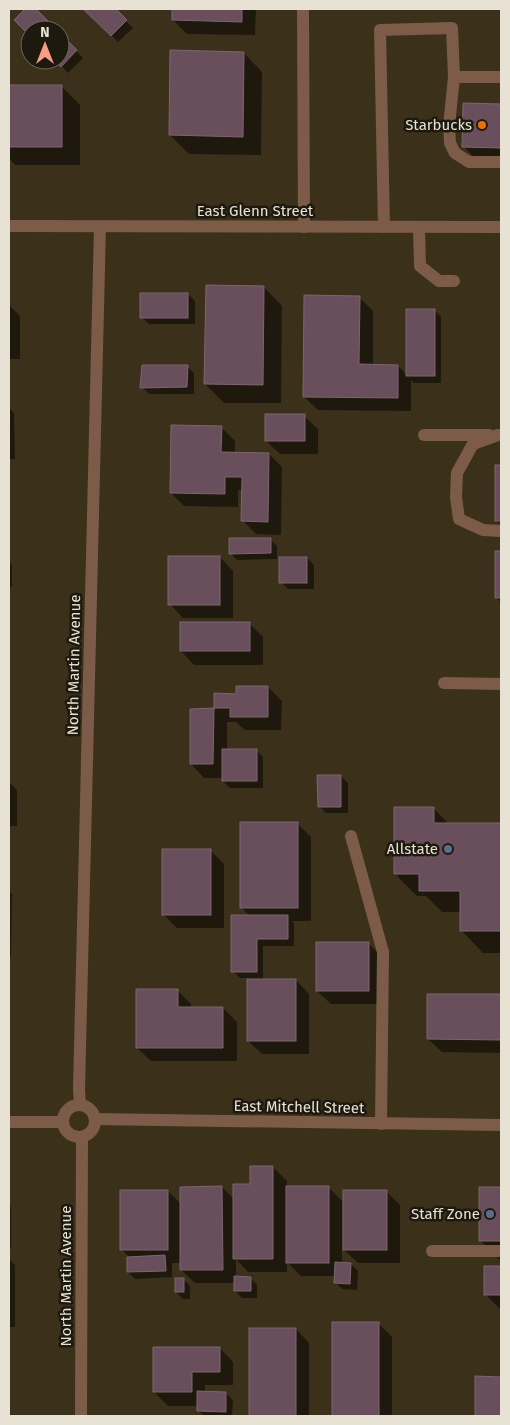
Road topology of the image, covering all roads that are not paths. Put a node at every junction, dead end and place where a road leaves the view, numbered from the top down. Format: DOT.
graph roads {
  1 [pos="303,9"];
  2 [pos="501,77"];
  3 [pos="454,78"];
  4 [pos="501,162"];
  5 [pos="9,226"];
  6 [pos="100,227"];
  7 [pos="304,227"];
  8 [pos="384,227"];
  9 [pos="419,227"];
  10 [pos="501,227"];
  11 [pos="454,281"];
  12 [pos="424,435"];
  13 [pos="500,435"];
  14 [pos="501,531"];
  15 [pos="444,683"];
  16 [pos="501,684"];
  17 [pos="351,836"];
  18 [pos="80,1105"];
  19 [pos="95,1119"];
  20 [pos="9,1122"];
  21 [pos="62,1122"];
  22 [pos="381,1124"];
  23 [pos="501,1125"];
  24 [pos="82,1137"];
  25 [pos="432,1251"];
  26 [pos="501,1251"];
  27 [pos="81,1416"];
  1 -- 7 [label="street"];
  2 -- 3 [label="street"];
  3 -- 4 [label="street"];
  3 -- 8 [label="street"];
  5 -- 6 [label="street, East Glenn Street"];
  6 -- 7 [label="street, East Glenn Street"];
  6 -- 18 [label="street, North Martin Avenue"];
  7 -- 8 [label="street, East Glenn Street"];
  8 -- 9 [label="street, East Glenn Street"];
  9 -- 10 [label="street, East Glenn Street"];
  9 -- 11 [label="street"];
  12 -- 13 [label="street"];
  13 -- 14 [label="street"];
  15 -- 16 [label="street"];
  17 -- 22 [label="street"];
  18 -- 19 [label="street"];
  18 -- 21 [label="street"];
  19 -- 22 [label="street, East Mitchell Street"];
  19 -- 24 [label="street"];
  20 -- 21 [label="street"];
  21 -- 24 [label="street"];
  22 -- 23 [label="street, East Mitchell Street"];
  24 -- 27 [label="street, North Martin Avenue"];
  25 -- 26 [label="street"];
}
